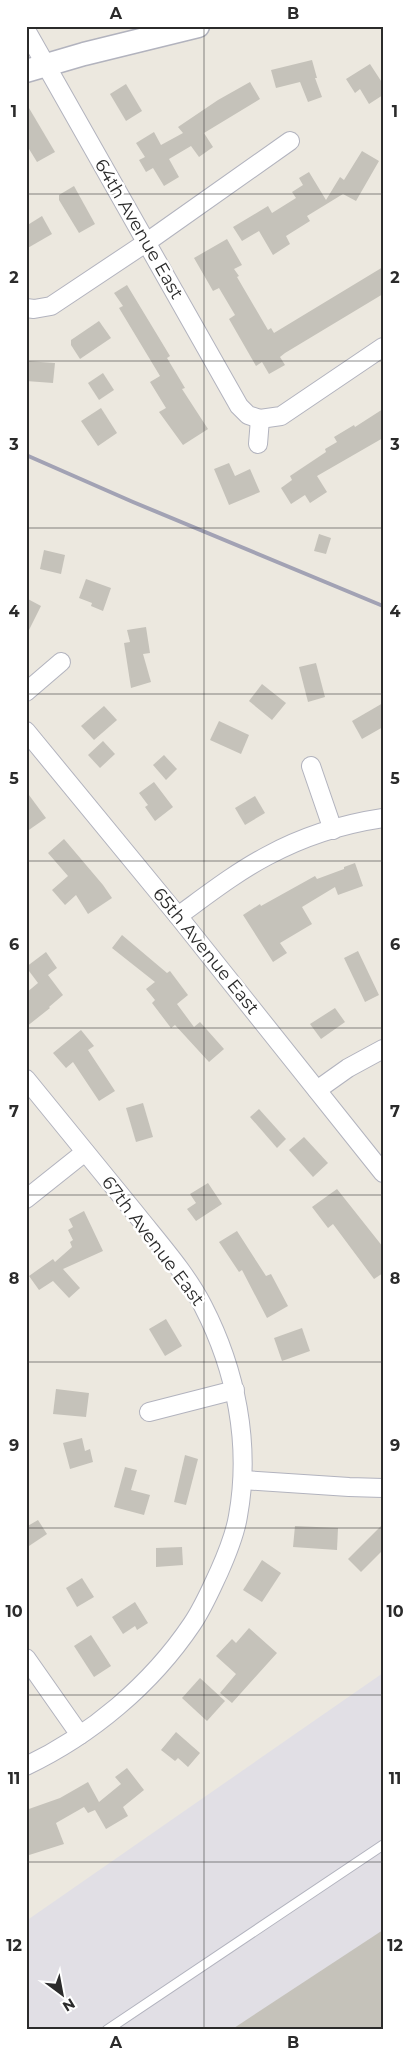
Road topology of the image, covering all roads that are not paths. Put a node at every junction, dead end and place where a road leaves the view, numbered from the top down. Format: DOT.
graph roads {
  1 [pos="198,26"];
  2 [pos="26,30"];
  3 [pos="36,68"];
  4 [pos="290,141"];
  5 [pos="147,242"];
  6 [pos="26,308"];
  7 [pos="383,347"];
  8 [pos="260,420"];
  9 [pos="258,444"];
  10 [pos="61,662"];
  11 [pos="26,692"];
  12 [pos="26,731"];
  13 [pos="311,766"];
  14 [pos="383,818"];
  15 [pos="333,830"];
  16 [pos="178,916"];
  17 [pos="383,1049"];
  18 [pos="26,1079"];
  19 [pos="317,1090"];
  20 [pos="86,1152"];
  21 [pos="383,1173"];
  22 [pos="26,1199"];
  23 [pos="235,1390"];
  24 [pos="149,1412"];
  25 [pos="243,1480"];
  26 [pos="383,1488"];
  27 [pos="26,1658"];
  28 [pos="80,1736"];
  29 [pos="26,1766"];
  30 [pos="383,1845"];
  31 [pos="106,2030"];
  1 -- 3 [label="street"];
  2 -- 3 [label="street, 64th Avenue East"];
  3 -- 5 [label="street, 64th Avenue East"];
  4 -- 5 [label="street"];
  5 -- 6 [label="street"];
  5 -- 8 [label="street, 64th Avenue East"];
  7 -- 8 [label="street"];
  8 -- 9 [label="street"];
  10 -- 11 [label="street"];
  12 -- 16 [label="street, 65th Avenue East"];
  13 -- 15 [label="street"];
  14 -- 15 [label="street"];
  15 -- 16 [label="street"];
  16 -- 19 [label="street, 65th Avenue East"];
  17 -- 19 [label="street"];
  18 -- 20 [label="street, 67th Avenue East"];
  19 -- 21 [label="street, 65th Avenue East"];
  20 -- 22 [label="street"];
  20 -- 23 [label="street, 67th Avenue East"];
  23 -- 24 [label="street"];
  23 -- 25 [label="street, 67th Avenue East"];
  25 -- 26 [label="street"];
  25 -- 28 [label="street, 67th Avenue East"];
  27 -- 28 [label="street"];
  28 -- 29 [label="street, 67th Avenue East"];
  30 -- 31 [label="lane"];
}
